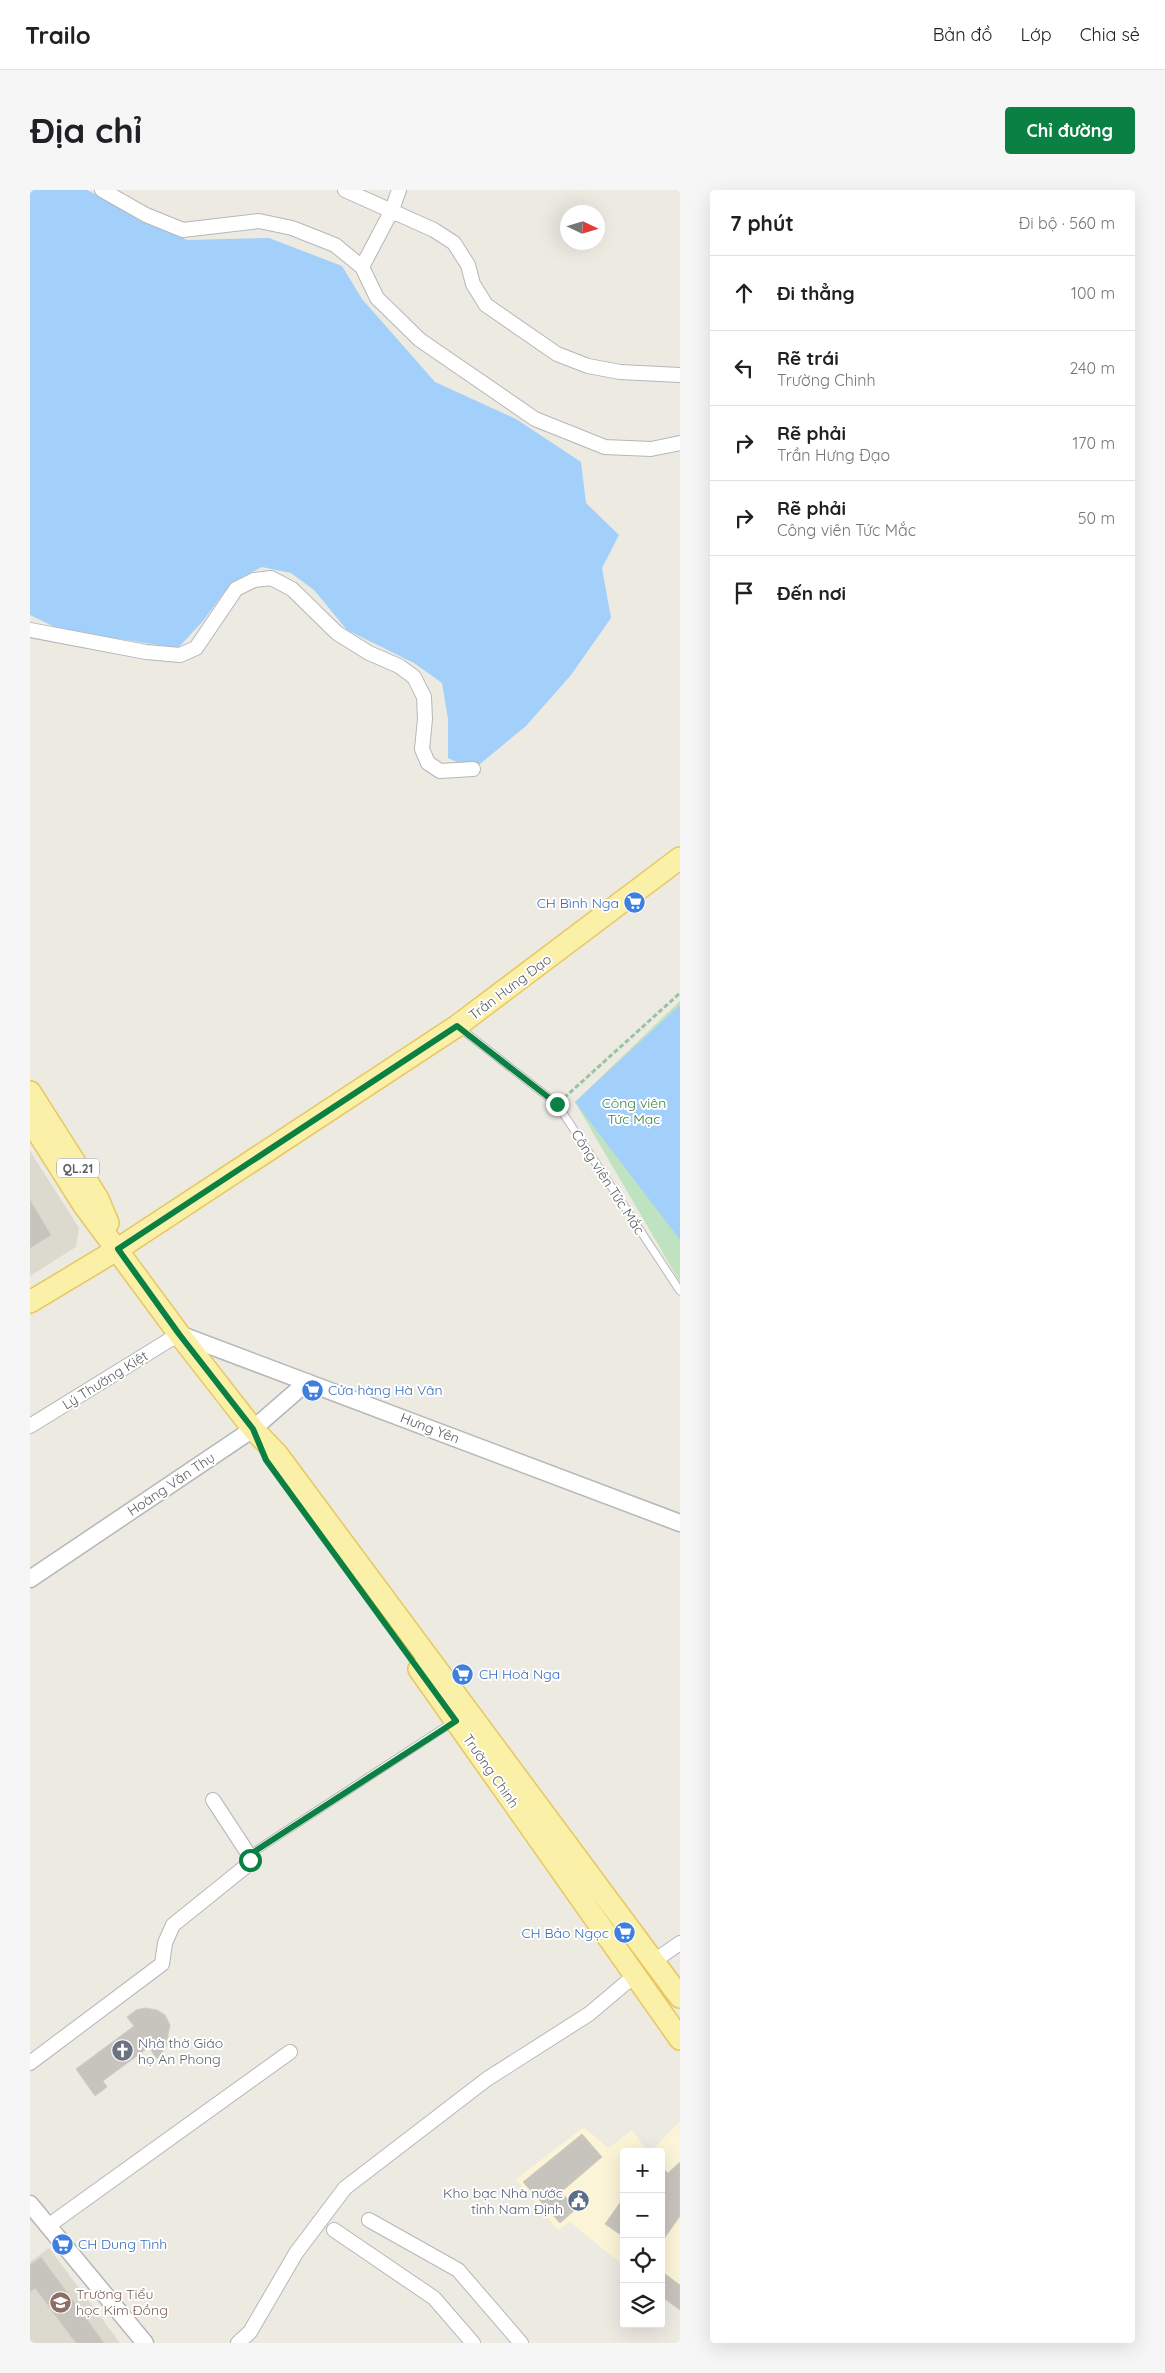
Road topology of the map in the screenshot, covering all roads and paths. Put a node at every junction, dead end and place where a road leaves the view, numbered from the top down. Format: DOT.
graph roads {
  1 [pos="102,190"];
  2 [pos="345,190"];
  3 [pos="399,190"];
  4 [pos="392,210"];
  5 [pos="362,267"];
  6 [pos="680,375"];
  7 [pos="680,443"];
  8 [pos="30,630"];
  9 [pos="473,769"];
  10 [pos="680,858"];
  11 [pos="680,993"];
  12 [pos="457,1026"];
  13 [pos="30,1092"];
  14 [pos="557,1104"];
  15 [pos="30,1120"];
  16 [pos="118,1249"];
  17 [pos="680,1291"];
  18 [pos="30,1302"];
  19 [pos="179,1334"];
  20 [pos="307,1382"];
  21 [pos="30,1426"];
  22 [pos="253,1429"];
  23 [pos="680,1523"];
  24 [pos="30,1579"];
  25 [pos="410,1644"];
  26 [pos="456,1721"];
  27 [pos="213,1800"];
  28 [pos="249,1855"];
  29 [pos="680,1943"];
  30 [pos="654,1962"];
  31 [pos="634,1976"];
  32 [pos="680,1997"];
  33 [pos="680,2039"];
  34 [pos="290,2052"];
  35 [pos="30,2063"];
  36 [pos="30,2204"];
  37 [pos="369,2220"];
  38 [pos="48,2226"];
  39 [pos="334,2230"];
  40 [pos="515,2341"];
  41 [pos="145,2343"];
  42 [pos="238,2343"];
  43 [pos="473,2343"];
  1 -- 5 [label="street"];
  2 -- 4 [label="street"];
  3 -- 4 [label="street"];
  4 -- 5 [label="street"];
  4 -- 6 [label="street"];
  5 -- 7 [label="street"];
  8 -- 9 [label="street"];
  10 -- 12 [label="main road, Trần Hưng Đạo"];
  11 -- 14 [label="path"];
  12 -- 14 [label="lane, Công viên Tức Mắc"];
  12 -- 16 [label="main road, Trần Hưng Đạo"];
  13 -- 16 [label="main road, Trường Chinh / QL.21"];
  14 -- 17 [label="lane, Công viên Tức Mắc"];
  15 -- 16 [label="main road, Trường Chinh / QL.21"];
  16 -- 18 [label="main road, Trần Hưng Đạo"];
  16 -- 19 [label="main road, Trường Chinh"];
  19 -- 20 [label="street, Hưng Yên"];
  19 -- 21 [label="street, Lý Thường Kiệt"];
  19 -- 22 [label="main road, Trường Chinh"];
  20 -- 22 [label="street, Hoàng Văn Thụ"];
  20 -- 23 [label="street, Hưng Yên"];
  22 -- 24 [label="street, Hoàng Văn Thụ"];
  22 -- 25 [label="main road, Trường Chinh"];
  25 -- 26 [label="main road, Trường Chinh"];
  25 -- 30 [label="main road, Trường Chinh"];
  26 -- 28 [label="lane"];
  26 -- 31 [label="main road, Trường Chinh"];
  27 -- 28 [label="street"];
  28 -- 35 [label="street"];
  29 -- 30 [label="street"];
  30 -- 31 [label="main road"];
  30 -- 32 [label="main road, Trường Chinh"];
  31 -- 33 [label="main road, Trường Chinh"];
  31 -- 42 [label="street"];
  34 -- 38 [label="street"];
  36 -- 38 [label="street"];
  37 -- 40 [label="street"];
  38 -- 41 [label="street"];
  39 -- 43 [label="street"];
}
